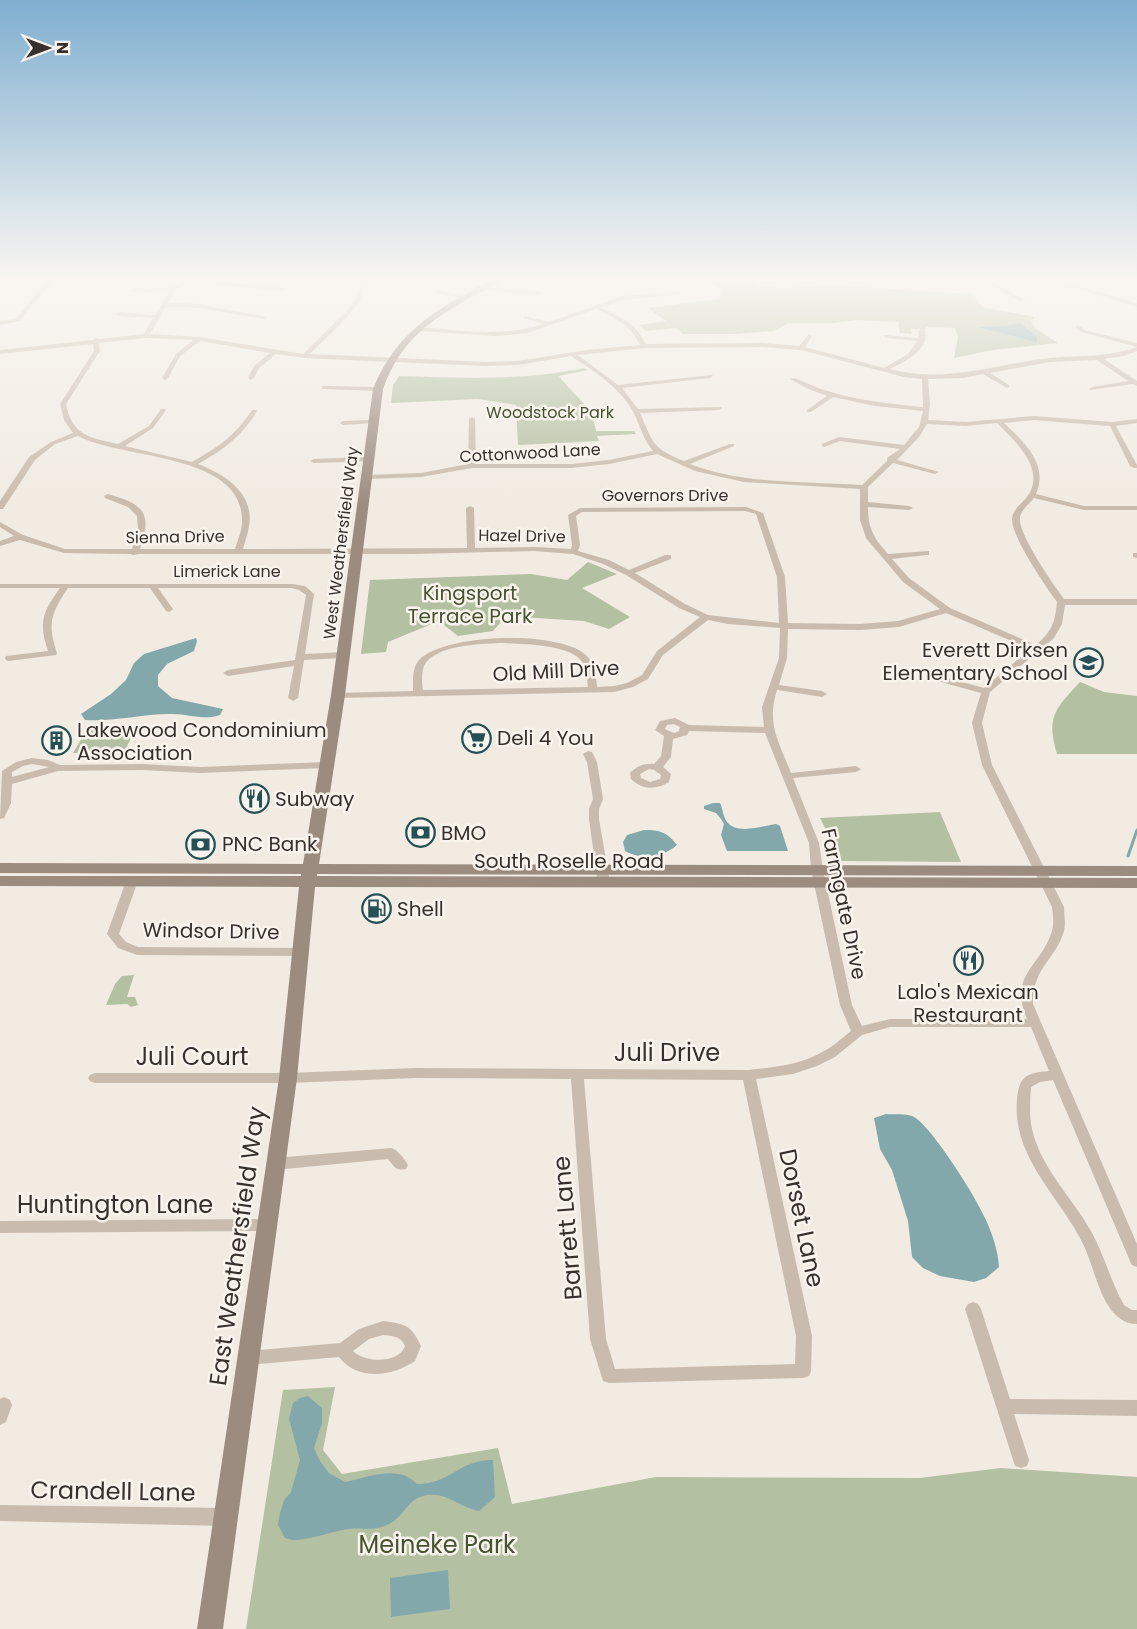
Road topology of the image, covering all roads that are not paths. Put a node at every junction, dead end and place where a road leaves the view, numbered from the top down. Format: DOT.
graph roads {
  1 [pos="96,353"];
  2 [pos="181,353"];
  3 [pos="273,353"];
  4 [pos="307,353"];
  5 [pos="397,353"];
  6 [pos="589,353"];
  7 [pos="824,353"];
  8 [pos="913,353"];
  9 [pos="1126,353"];
  10 [pos="573,355"];
  11 [pos="304,356"];
  12 [pos="1098,358"];
  13 [pos="391,360"];
  14 [pos="884,370"];
  15 [pos="984,372"];
  16 [pos="710,376"];
  17 [pos="925,377"];
  18 [pos="165,378"];
  19 [pos="251,378"];
  20 [pos="794,379"];
  21 [pos="1136,383"];
  22 [pos="1007,386"];
  23 [pos="616,387"];
  24 [pos="324,388"];
  25 [pos="378,388"];
  26 [pos="1092,389"];
  27 [pos="834,394"];
  28 [pos="719,408"];
  29 [pos="926,409"];
  30 [pos="163,410"];
  31 [pos="254,411"];
  32 [pos="636,411"];
  33 [pos="809,411"];
  34 [pos="472,419"];
  35 [pos="1137,421"];
  36 [pos="372,422"];
  37 [pos="925,422"];
  38 [pos="999,422"];
  39 [pos="344,423"];
  40 [pos="1112,424"];
  41 [pos="78,434"];
  42 [pos="732,444"];
  43 [pos="824,445"];
  44 [pos="119,447"];
  45 [pos="904,447"];
  46 [pos="657,452"];
  47 [pos="367,459"];
  48 [pos="890,460"];
  49 [pos="314,461"];
  50 [pos="683,464"];
  51 [pos="191,465"];
  52 [pos="472,466"];
  53 [pos="1134,466"];
  54 [pos="935,472"];
  55 [pos="367,477"];
  56 [pos="864,487"];
  57 [pos="1031,495"];
  58 [pos="108,496"];
  59 [pos="864,504"];
  60 [pos="0,507"];
  61 [pos="470,508"];
  62 [pos="909,508"];
  63 [pos="1137,508"];
  64 [pos="755,510"];
  65 [pos="0,524"];
  66 [pos="20,537"];
  67 [pos="0,544"];
  68 [pos="471,550"];
  69 [pos="238,551"];
  70 [pos="357,552"];
  71 [pos="574,552"];
  72 [pos="134,553"];
  73 [pos="926,554"];
  74 [pos="668,557"];
  75 [pos="885,557"];
  76 [pos="628,573"];
  77 [pos="0,586"];
  78 [pos="152,586"];
  79 [pos="63,590"];
  80 [pos="1061,602"];
  81 [pos="1137,602"];
  82 [pos="169,609"];
  83 [pos="947,610"];
  84 [pos="706,616"];
  85 [pos="784,627"];
  86 [pos="1036,648"];
  87 [pos="344,652"];
  88 [pos="300,656"];
  89 [pos="9,658"];
  90 [pos="228,673"];
  91 [pos="940,679"];
  92 [pos="773,687"];
  93 [pos="593,690"];
  94 [pos="986,691"];
  95 [pos="418,694"];
  96 [pos="822,694"];
  97 [pos="338,695"];
  98 [pos="293,698"];
  99 [pos="769,730"];
  100 [pos="588,754"];
  101 [pos="326,765"];
  102 [pos="657,767"];
  103 [pos="856,769"];
  104 [pos="788,776"];
  105 [pos="0,816"];
  106 [pos="0,868"];
  107 [pos="1137,871"];
  108 [pos="819,875"];
  109 [pos="309,876"];
  110 [pos="1043,876"];
  111 [pos="603,877"];
  112 [pos="0,880"];
  113 [pos="132,881"];
  114 [pos="1137,883"];
  115 [pos="300,952"];
  116 [pos="1033,1023"];
  117 [pos="858,1032"];
  118 [pos="577,1074"];
  119 [pos="749,1075"];
  120 [pos="1057,1075"];
  121 [pos="95,1078"];
  122 [pos="288,1078"];
  123 [pos="275,1164"];
  124 [pos="401,1166"];
  125 [pos="267,1226"];
  126 [pos="0,1227"];
  127 [pos="1137,1261"];
  128 [pos="973,1309"];
  129 [pos="1137,1317"];
  130 [pos="343,1350"];
  131 [pos="249,1358"];
  132 [pos="803,1371"];
  133 [pos="1003,1406"];
  134 [pos="1137,1408"];
  135 [pos="1021,1460"];
  136 [pos="0,1513"];
  137 [pos="225,1517"];
  138 [pos="210,1629"];
  1 -- 41 [label="street"];
  2 -- 18 [label="street"];
  3 -- 11 [label="street"];
  3 -- 19 [label="street"];
  4 -- 11 [label="street"];
  5 -- 13 [label="street, West Weathersfield Way"];
  6 -- 10 [label="street"];
  7 -- 14 [label="street"];
  8 -- 14 [label="street"];
  9 -- 12 [label="street"];
  10 -- 13 [label="street"];
  10 -- 23 [label="street"];
  11 -- 13 [label="street"];
  12 -- 15 [label="street"];
  12 -- 21 [label="street"];
  13 -- 25 [label="street, West Weathersfield Way"];
  14 -- 17 [label="street"];
  15 -- 17 [label="street"];
  15 -- 22 [label="street"];
  16 -- 23 [label="street"];
  17 -- 29 [label="street"];
  20 -- 27 [label="street"];
  21 -- 26 [label="street"];
  23 -- 32 [label="street"];
  24 -- 25 [label="street"];
  25 -- 36 [label="street, West Weathersfield Way"];
  27 -- 29 [label="street"];
  27 -- 33 [label="street"];
  28 -- 32 [label="street"];
  29 -- 37 [label="street"];
  30 -- 44 [label="street"];
  31 -- 51 [label="street"];
  32 -- 46 [label="street"];
  34 -- 52 [label="street"];
  35 -- 40 [label="street"];
  36 -- 39 [label="street"];
  36 -- 47 [label="street, West Weathersfield Way"];
  37 -- 38 [label="street"];
  37 -- 45 [label="street"];
  38 -- 40 [label="street"];
  38 -- 57 [label="street"];
  40 -- 53 [label="street"];
  41 -- 44 [label="street"];
  41 -- 60 [label="street"];
  42 -- 50 [label="street"];
  43 -- 45 [label="street"];
  44 -- 51 [label="street"];
  45 -- 48 [label="street"];
  46 -- 50 [label="street"];
  46 -- 52 [label="street, Cottonwood Lane"];
  47 -- 49 [label="street"];
  47 -- 55 [label="street, West Weathersfield Way"];
  48 -- 54 [label="street"];
  48 -- 56 [label="street"];
  50 -- 56 [label="street"];
  51 -- 69 [label="street"];
  52 -- 55 [label="street, Cottonwood Lane"];
  55 -- 70 [label="street, West Weathersfield Way"];
  56 -- 59 [label="street"];
  57 -- 63 [label="street"];
  57 -- 80 [label="street"];
  58 -- 72 [label="street"];
  59 -- 62 [label="street"];
  59 -- 75 [label="street"];
  61 -- 68 [label="street"];
  64 -- 71 [label="street, Governors Drive"];
  64 -- 85 [label="street, Farmgate Drive"];
  65 -- 66 [label="street, Sienna Drive"];
  66 -- 67 [label="street"];
  66 -- 72 [label="street, Sienna Drive"];
  68 -- 70 [label="street, Hazel Drive"];
  68 -- 71 [label="street, Hazel Drive"];
  69 -- 70 [label="street, Sienna Drive"];
  69 -- 72 [label="street, Sienna Drive"];
  70 -- 87 [label="street, West Weathersfield Way"];
  71 -- 76 [label="street, Hazel Drive"];
  73 -- 75 [label="street"];
  74 -- 76 [label="street"];
  75 -- 83 [label="street"];
  76 -- 84 [label="street, Hazel Drive"];
  77 -- 79 [label="street, Limerick Lane"];
  78 -- 79 [label="street, Limerick Lane"];
  78 -- 82 [label="street"];
  78 -- 88 [label="street, Limerick Lane"];
  79 -- 89 [label="street"];
  80 -- 81 [label="street"];
  80 -- 86 [label="street"];
  83 -- 85 [label="street"];
  83 -- 86 [label="street"];
  84 -- 85 [label="street"];
  84 -- 93 [label="street, Old Mill Drive"];
  85 -- 92 [label="street, Farmgate Drive"];
  86 -- 94 [label="street"];
  87 -- 88 [label="street"];
  87 -- 97 [label="street, West Weathersfield Way"];
  88 -- 90 [label="street"];
  88 -- 98 [label="street, Limerick Lane"];
  91 -- 94 [label="street"];
  92 -- 96 [label="street"];
  92 -- 99 [label="street, Farmgate Drive"];
  93 -- 95 [label="street, Old Mill Drive"];
  93 -- 95 [label="street"];
  94 -- 110 [label="street"];
  95 -- 97 [label="street, Old Mill Drive"];
  97 -- 101 [label="street, West Weathersfield Way"];
  99 -- 102 [label="street"];
  99 -- 104 [label="street, Farmgate Drive"];
  100 -- 111 [label="street"];
  101 -- 105 [label="street"];
  101 -- 109 [label="street, West Weathersfield Way"];
  103 -- 104 [label="street"];
  104 -- 108 [label="street, Farmgate Drive"];
  106 -- 109 [label="street, South Roselle Road"];
  107 -- 110 [label="street, South Roselle Road"];
  108 -- 110 [label="street, South Roselle Road"];
  108 -- 111 [label="street, South Roselle Road"];
  108 -- 117 [label="street, Farmgate Drive"];
  109 -- 111 [label="street, South Roselle Road"];
  109 -- 113 [label="street, South Roselle Road"];
  109 -- 115 [label="street, East Weathersfield Way"];
  110 -- 114 [label="street, South Roselle Road"];
  110 -- 116 [label="street"];
  112 -- 113 [label="street, South Roselle Road"];
  113 -- 115 [label="street, Windsor Drive"];
  115 -- 122 [label="street, East Weathersfield Way"];
  116 -- 117 [label="street, Juli Drive"];
  116 -- 120 [label="street"];
  117 -- 119 [label="street, Juli Drive"];
  118 -- 119 [label="street, Juli Drive"];
  118 -- 122 [label="street, Juli Drive"];
  118 -- 132 [label="street, Barrett Lane"];
  119 -- 132 [label="street, Dorset Lane"];
  120 -- 127 [label="street"];
  120 -- 129 [label="street"];
  121 -- 122 [label="street, Juli Court"];
  122 -- 123 [label="street, East Weathersfield Way"];
  123 -- 124 [label="street"];
  123 -- 125 [label="street, East Weathersfield Way"];
  125 -- 126 [label="street, Huntington Lane"];
  125 -- 131 [label="street, East Weathersfield Way"];
  128 -- 133 [label="street"];
  130 -- 131 [label="street"];
  131 -- 137 [label="street, East Weathersfield Way"];
  133 -- 134 [label="street"];
  133 -- 135 [label="street"];
  136 -- 137 [label="street, Crandell Lane"];
  137 -- 138 [label="street, East Weathersfield Way"];
}
